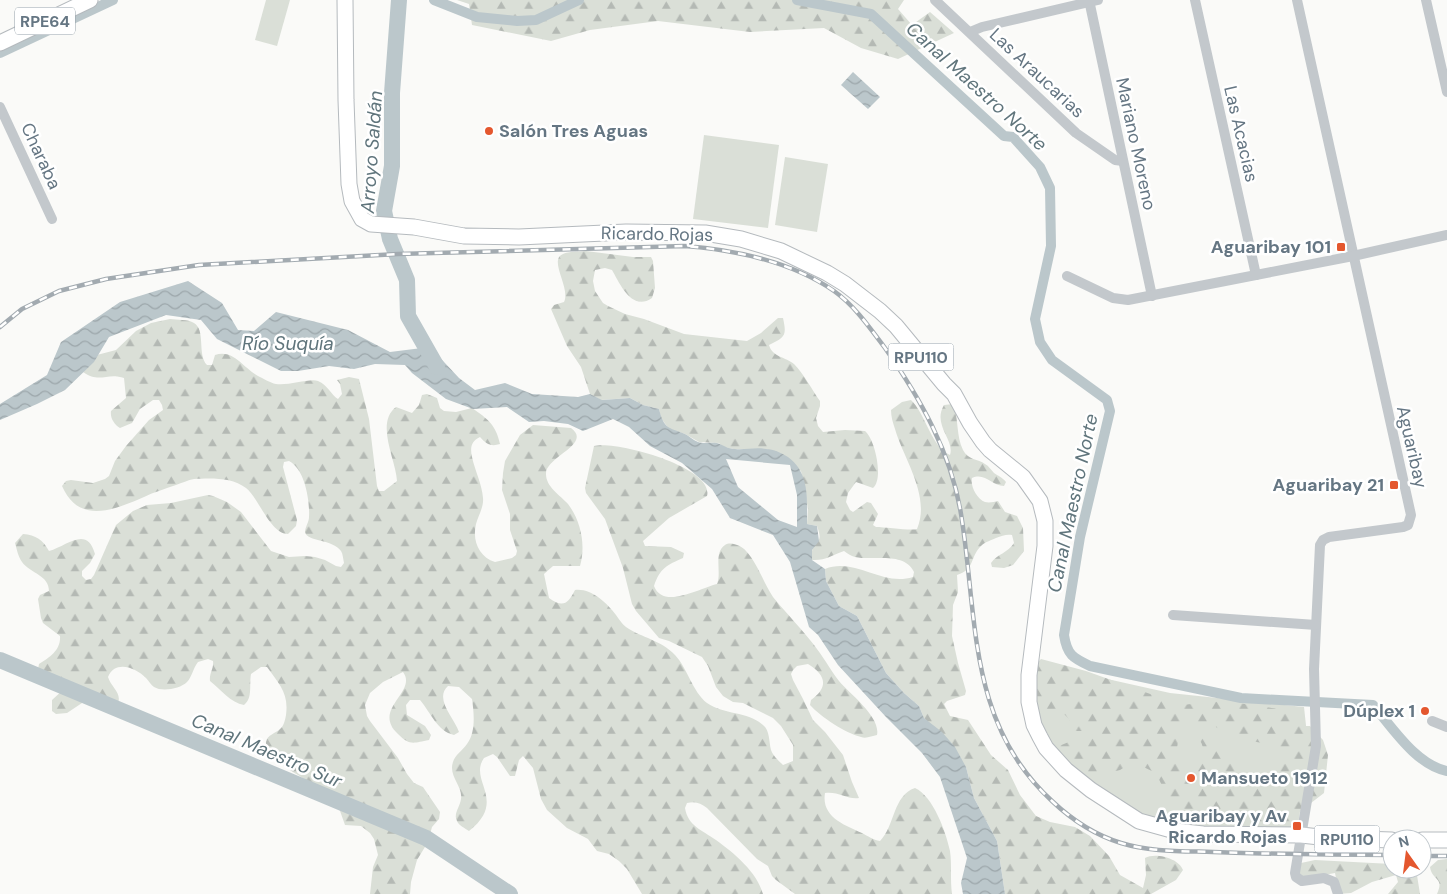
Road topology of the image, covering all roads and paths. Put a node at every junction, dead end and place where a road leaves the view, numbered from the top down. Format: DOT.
graph roads {
  1 [pos="90,0"];
  2 [pos="338,0"];
  3 [pos="345,0"];
  4 [pos="935,0"];
  5 [pos="1195,0"];
  6 [pos="1297,0"];
  7 [pos="1426,0"];
  8 [pos="1092,1"];
  9 [pos="970,32"];
  10 [pos="0,43"];
  11 [pos="345,63"];
  12 [pos="1447,92"];
  13 [pos="0,106"];
  14 [pos="1123,161"];
  15 [pos="52,219"];
  16 [pos="1447,235"];
  17 [pos="1353,256"];
  18 [pos="1256,275"];
  19 [pos="1068,276"];
  20 [pos="1152,296"];
  21 [pos="1174,615"];
  22 [pos="1316,625"];
  23 [pos="1432,721"];
  24 [pos="1447,727"];
  25 [pos="1301,835"];
  26 [pos="1382,840"];
  27 [pos="1432,840"];
  28 [pos="1447,840"];
  29 [pos="1338,894"];
  1 -- 10 [label="main road, RPE64"];
  2 -- 11 [label="main road, Ricardo Rojas / RPU110"];
  3 -- 11 [label="main road, Ricardo Rojas / RPU110"];
  4 -- 9 [label="street, Las Araucarias"];
  5 -- 18 [label="street, Las Acacias"];
  6 -- 17 [label="street, Aguaribay"];
  7 -- 12 [label="street"];
  8 -- 9 [label="street"];
  8 -- 14 [label="street, Mariano Moreno"];
  9 -- 14 [label="street, Las Araucarias"];
  11 -- 25 [label="main road, Ricardo Rojas / RPU110"];
  13 -- 15 [label="street, Charaba"];
  14 -- 20 [label="street, Mariano Moreno"];
  16 -- 17 [label="street"];
  17 -- 18 [label="street"];
  17 -- 22 [label="street, Aguaribay"];
  18 -- 20 [label="street"];
  19 -- 20 [label="street"];
  21 -- 22 [label="street"];
  22 -- 25 [label="street, Aguaribay"];
  23 -- 24 [label="street"];
  25 -- 26 [label="main road, RPU110"];
  25 -- 29 [label="street, Aguaribay"];
  27 -- 28 [label="main road"];
}
